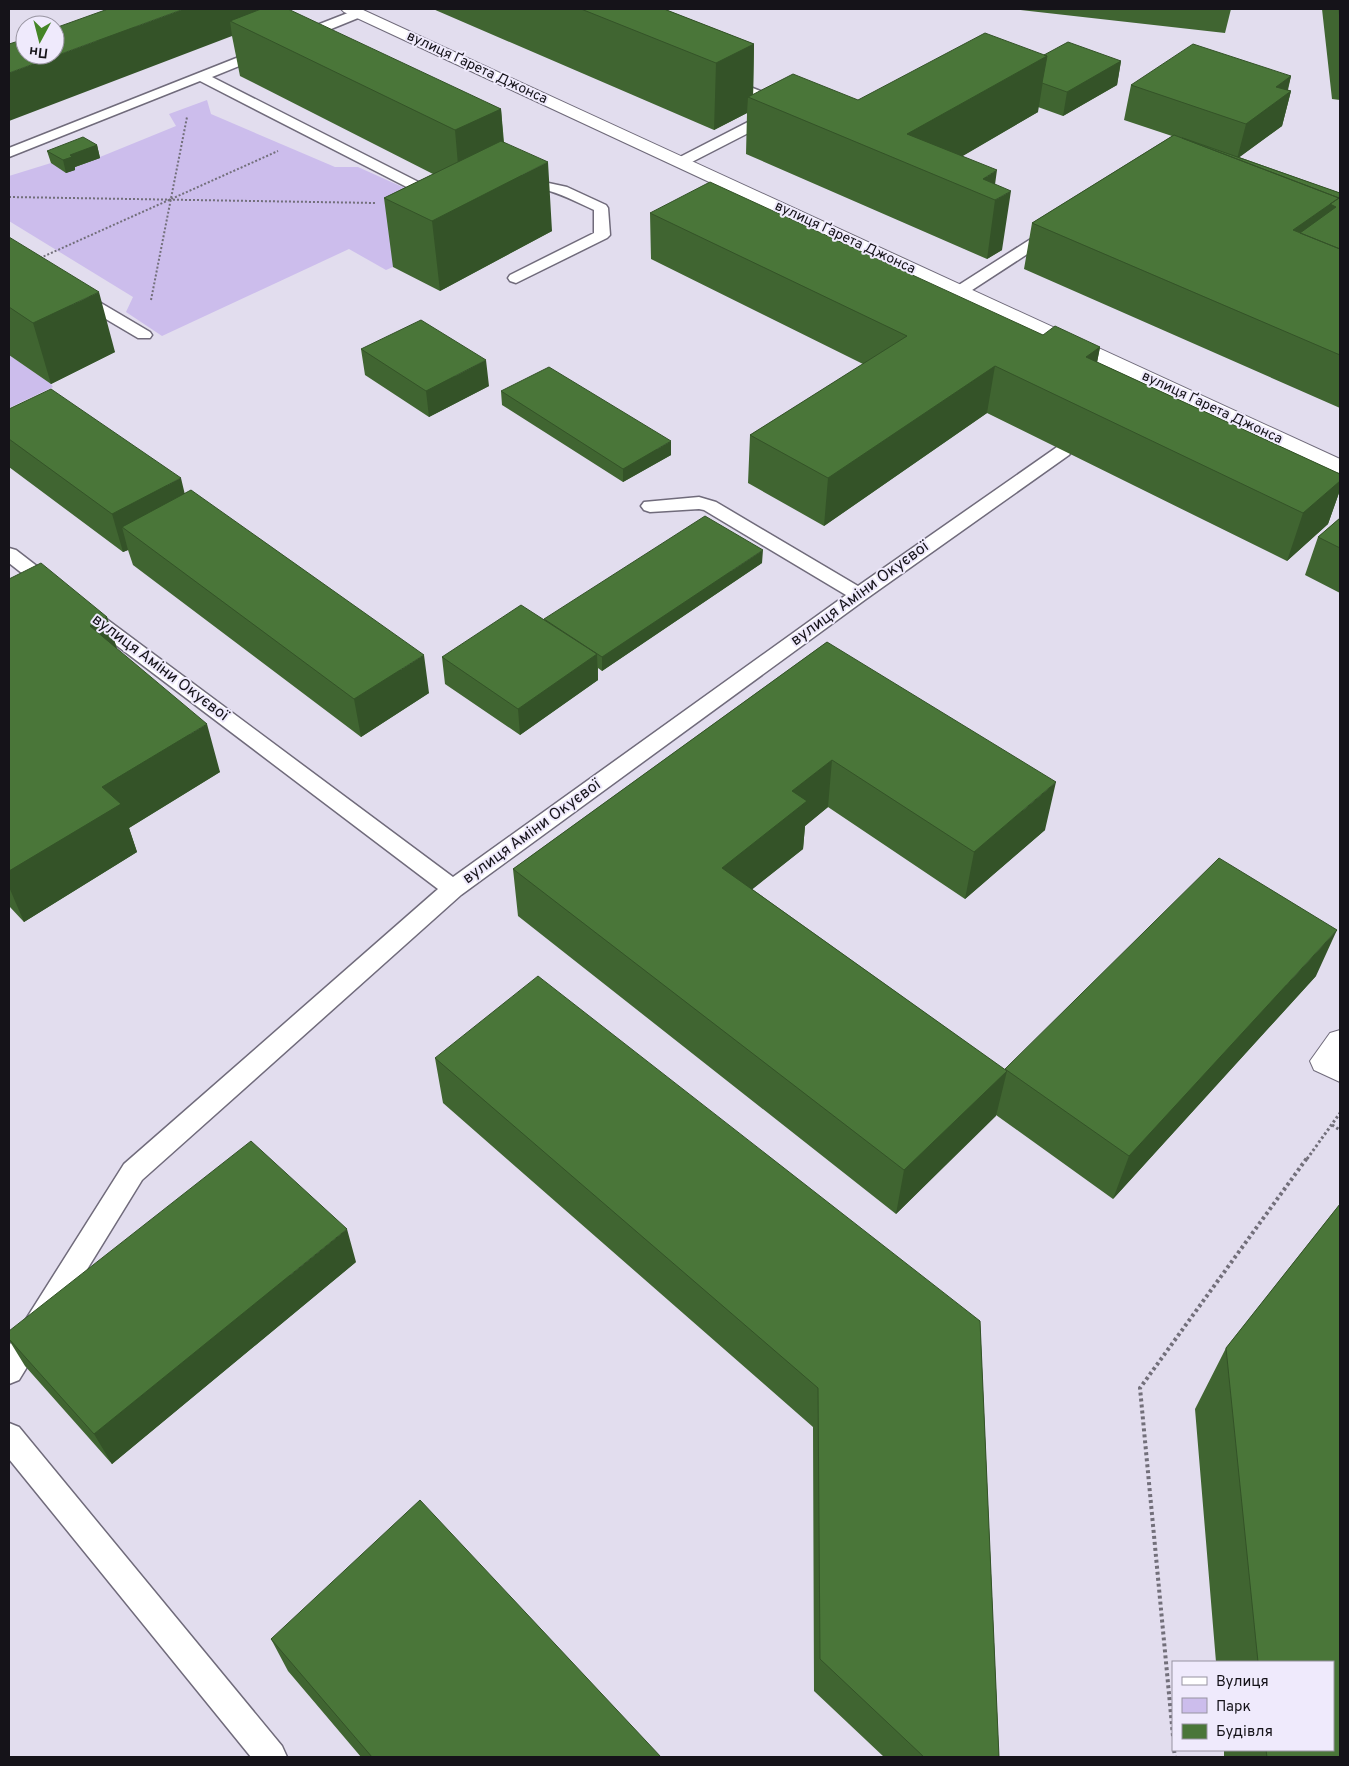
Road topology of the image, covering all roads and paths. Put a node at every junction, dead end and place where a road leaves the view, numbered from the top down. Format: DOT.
graph roads {
  1 [pos="353,11"];
  2 [pos="715,76"];
  3 [pos="202,77"];
  4 [pos="314,135"];
  5 [pos="9,152"];
  6 [pos="681,162"];
  7 [pos="504,185"];
  8 [pos="9,197"];
  9 [pos="456,198"];
  10 [pos="171,200"];
  11 [pos="378,203"];
  12 [pos="1069,220"];
  13 [pos="25,265"];
  14 [pos="516,278"];
  15 [pos="960,291"];
  16 [pos="144,335"];
  17 [pos="1063,451"];
  18 [pos="1340,467"];
  19 [pos="650,506"];
  20 [pos="9,554"];
  21 [pos="859,595"];
  22 [pos="453,889"];
  23 [pos="1340,1042"];
  24 [pos="1340,1070"];
  25 [pos="1340,1113"];
  26 [pos="1332,1124"];
  27 [pos="1340,1130"];
  28 [pos="9,1371"];
  29 [pos="9,1437"];
  30 [pos="1172,1725"];
  31 [pos="271,1757"];
  1 -- 3 [label="lane"];
  1 -- 6 [label="street, вулиця Ґарета Джонса"];
  2 -- 6 [label="lane"];
  3 -- 4 [label="lane"];
  3 -- 5 [label="lane"];
  3 -- 10 [label="path"];
  4 -- 9 [label="lane"];
  4 -- 10 [label="path"];
  6 -- 15 [label="street, вулиця Ґарета Джонса"];
  7 -- 14 [label="lane"];
  8 -- 10 [label="path"];
  10 -- 11 [label="path"];
  10 -- 13 [label="path"];
  10 -- 16 [label="path"];
  12 -- 15 [label="lane"];
  13 -- 16 [label="lane"];
  15 -- 18 [label="street, вулиця Ґарета Джонса"];
  17 -- 21 [label="lane, вулиця Аміни Окуєвої"];
  19 -- 21 [label="lane"];
  20 -- 22 [label="lane, вулиця Аміни Окуєвої"];
  21 -- 22 [label="lane, вулиця Аміни Окуєвої"];
  22 -- 28 [label="lane"];
  23 -- 24 [label="street"];
  25 -- 26 [label="path"];
  26 -- 27 [label="path"];
  26 -- 30 [label="path"];
  29 -- 31 [label="lane"];
}
